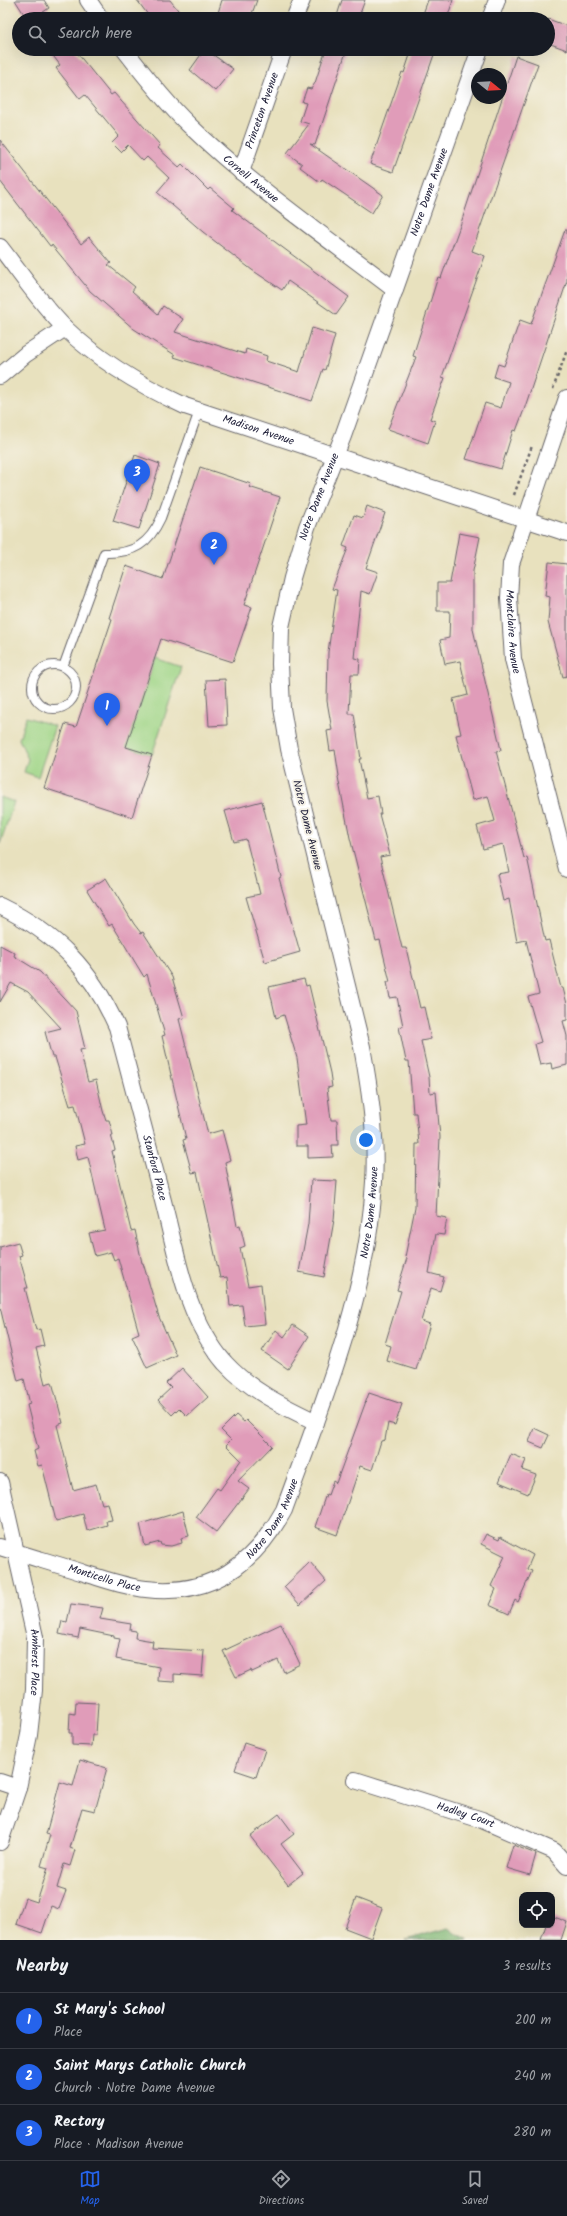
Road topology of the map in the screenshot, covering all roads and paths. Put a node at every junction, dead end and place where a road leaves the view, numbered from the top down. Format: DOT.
graph roads {
  1 [pos="88,0"];
  2 [pos="302,0"];
  3 [pos="497,0"];
  4 [pos="96,12"];
  5 [pos="297,12"];
  6 [pos="493,12"];
  7 [pos="130,56"];
  8 [pos="282,56"];
  9 [pos="478,56"];
  10 [pos="241,172"];
  11 [pos="0,247"];
  12 [pos="395,290"];
  13 [pos="65,328"];
  14 [pos="0,376"];
  15 [pos="567,398"];
  16 [pos="199,411"];
  17 [pos="335,456"];
  18 [pos="525,519"];
  19 [pos="567,533"];
  20 [pos="63,667"];
  21 [pos="567,869"];
  22 [pos="0,906"];
  23 [pos="316,1422"];
  24 [pos="0,1482"];
  25 [pos="0,1547"];
  26 [pos="17,1552"];
  27 [pos="210,1581"];
  28 [pos="355,1780"];
  29 [pos="0,1782"];
  30 [pos="18,1788"];
  31 [pos="0,1842"];
  32 [pos="567,1866"];
  1 -- 4 [label="street"];
  2 -- 5 [label="street"];
  3 -- 6 [label="street"];
  7 -- 10 [label="street, Cornell Avenue"];
  8 -- 10 [label="street, Princeton Avenue"];
  9 -- 12 [label="street, Notre Dame Avenue"];
  10 -- 12 [label="street, Cornell Avenue"];
  11 -- 13 [label="street, Madison Avenue"];
  12 -- 17 [label="street, Notre Dame Avenue"];
  13 -- 14 [label="street"];
  13 -- 16 [label="street, Madison Avenue"];
  15 -- 18 [label="street, Montclaire Avenue"];
  16 -- 17 [label="street, Madison Avenue"];
  16 -- 20 [label="lane"];
  17 -- 18 [label="street, Madison Avenue"];
  17 -- 23 [label="street, Notre Dame Avenue"];
  18 -- 19 [label="street, Madison Avenue"];
  18 -- 21 [label="street, Montclaire Avenue"];
  20 -- 20 [label="lane"];
  22 -- 23 [label="street, Stanford Place"];
  23 -- 27 [label="street, Notre Dame Avenue"];
  24 -- 26 [label="street, Amherst Place"];
  25 -- 26 [label="street, Monticello Place"];
  26 -- 27 [label="street, Monticello Place"];
  26 -- 30 [label="street, Amherst Place"];
  28 -- 32 [label="street, Hadley Court"];
  29 -- 30 [label="street"];
  30 -- 31 [label="street, Amherst Place"];
}
